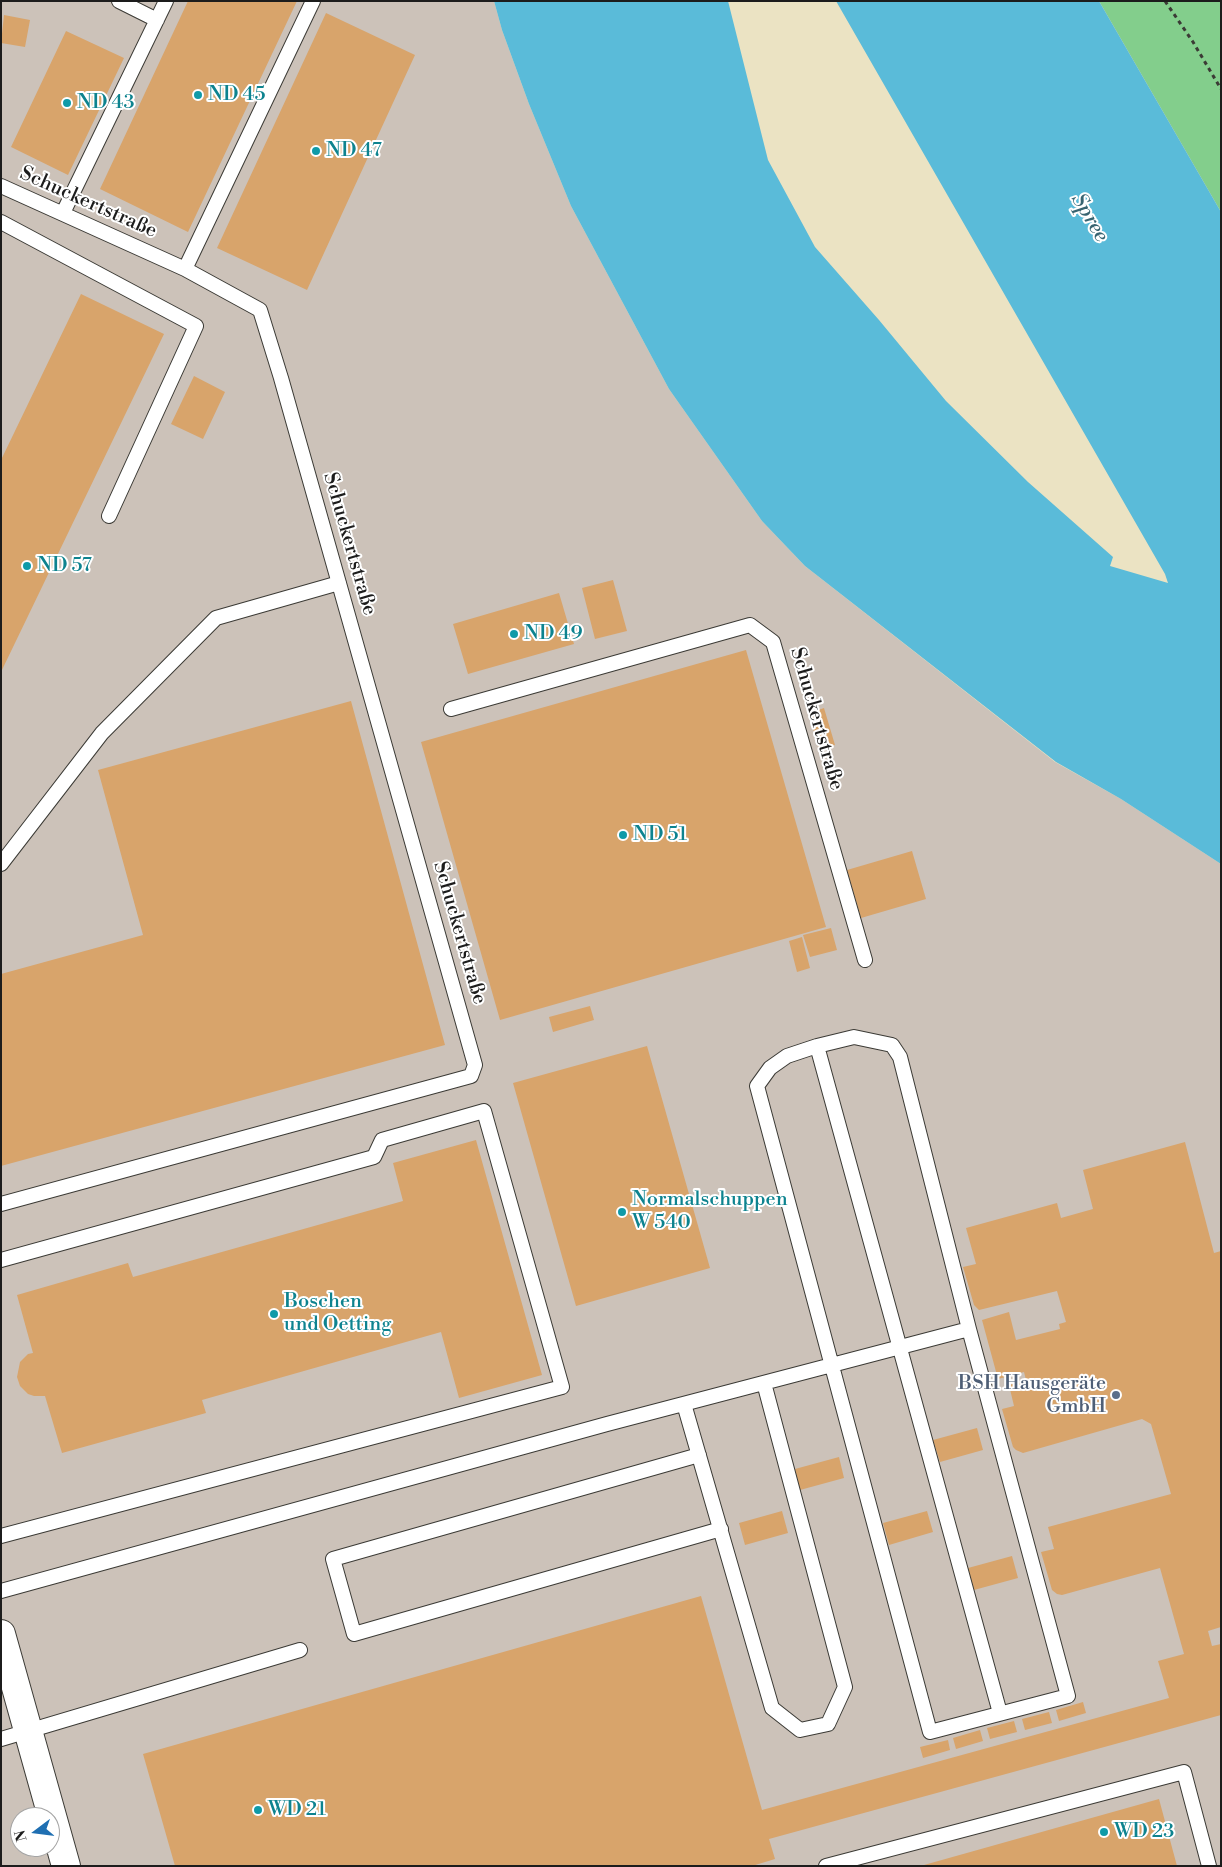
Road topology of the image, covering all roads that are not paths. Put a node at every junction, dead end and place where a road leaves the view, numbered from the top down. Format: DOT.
graph roads {
  1 [pos="119,1"];
  2 [pos="166,1"];
  3 [pos="313,1"];
  4 [pos="157,20"];
  5 [pos="1,186"];
  6 [pos="63,213"];
  7 [pos="1,222"];
  8 [pos="185,269"];
  9 [pos="109,516"];
  10 [pos="339,584"];
  11 [pos="451,709"];
  12 [pos="1,864"];
  13 [pos="865,960"];
  14 [pos="817,1046"];
  15 [pos="1,1204"];
  16 [pos="1,1260"];
  17 [pos="969,1329"];
  18 [pos="900,1347"];
  19 [pos="830,1366"];
  20 [pos="764,1383"];
  21 [pos="684,1404"];
  22 [pos="699,1454"];
  23 [pos="721,1529"];
  24 [pos="1,1536"];
  25 [pos="1,1591"];
  26 [pos="1,1634"];
  27 [pos="300,1650"];
  28 [pos="1000,1713"];
  29 [pos="29,1731"];
  30 [pos="1,1739"];
  31 [pos="66,1866"];
  32 [pos="826,1866"];
  33 [pos="1209,1866"];
  1 -- 4 [label="lane"];
  2 -- 4 [label="lane"];
  3 -- 8 [label="lane"];
  4 -- 6 [label="lane"];
  5 -- 6 [label="lane, Schuckertstraße"];
  6 -- 8 [label="lane, Schuckertstraße"];
  7 -- 9 [label="lane"];
  8 -- 10 [label="lane, Schuckertstraße"];
  10 -- 12 [label="lane"];
  10 -- 15 [label="lane, Schuckertstraße"];
  11 -- 13 [label="lane, Schuckertstraße"];
  14 -- 17 [label="lane"];
  14 -- 18 [label="lane"];
  14 -- 19 [label="lane"];
  16 -- 24 [label="lane"];
  17 -- 18 [label="lane"];
  17 -- 28 [label="lane"];
  18 -- 19 [label="lane"];
  18 -- 28 [label="lane"];
  19 -- 20 [label="lane"];
  19 -- 28 [label="lane"];
  20 -- 21 [label="lane"];
  20 -- 23 [label="lane"];
  21 -- 22 [label="lane"];
  21 -- 25 [label="lane"];
  22 -- 23 [label="lane"];
  22 -- 23 [label="lane"];
  26 -- 29 [label="street"];
  27 -- 29 [label="lane"];
  29 -- 30 [label="lane"];
  29 -- 31 [label="street"];
  32 -- 33 [label="lane"];
}
